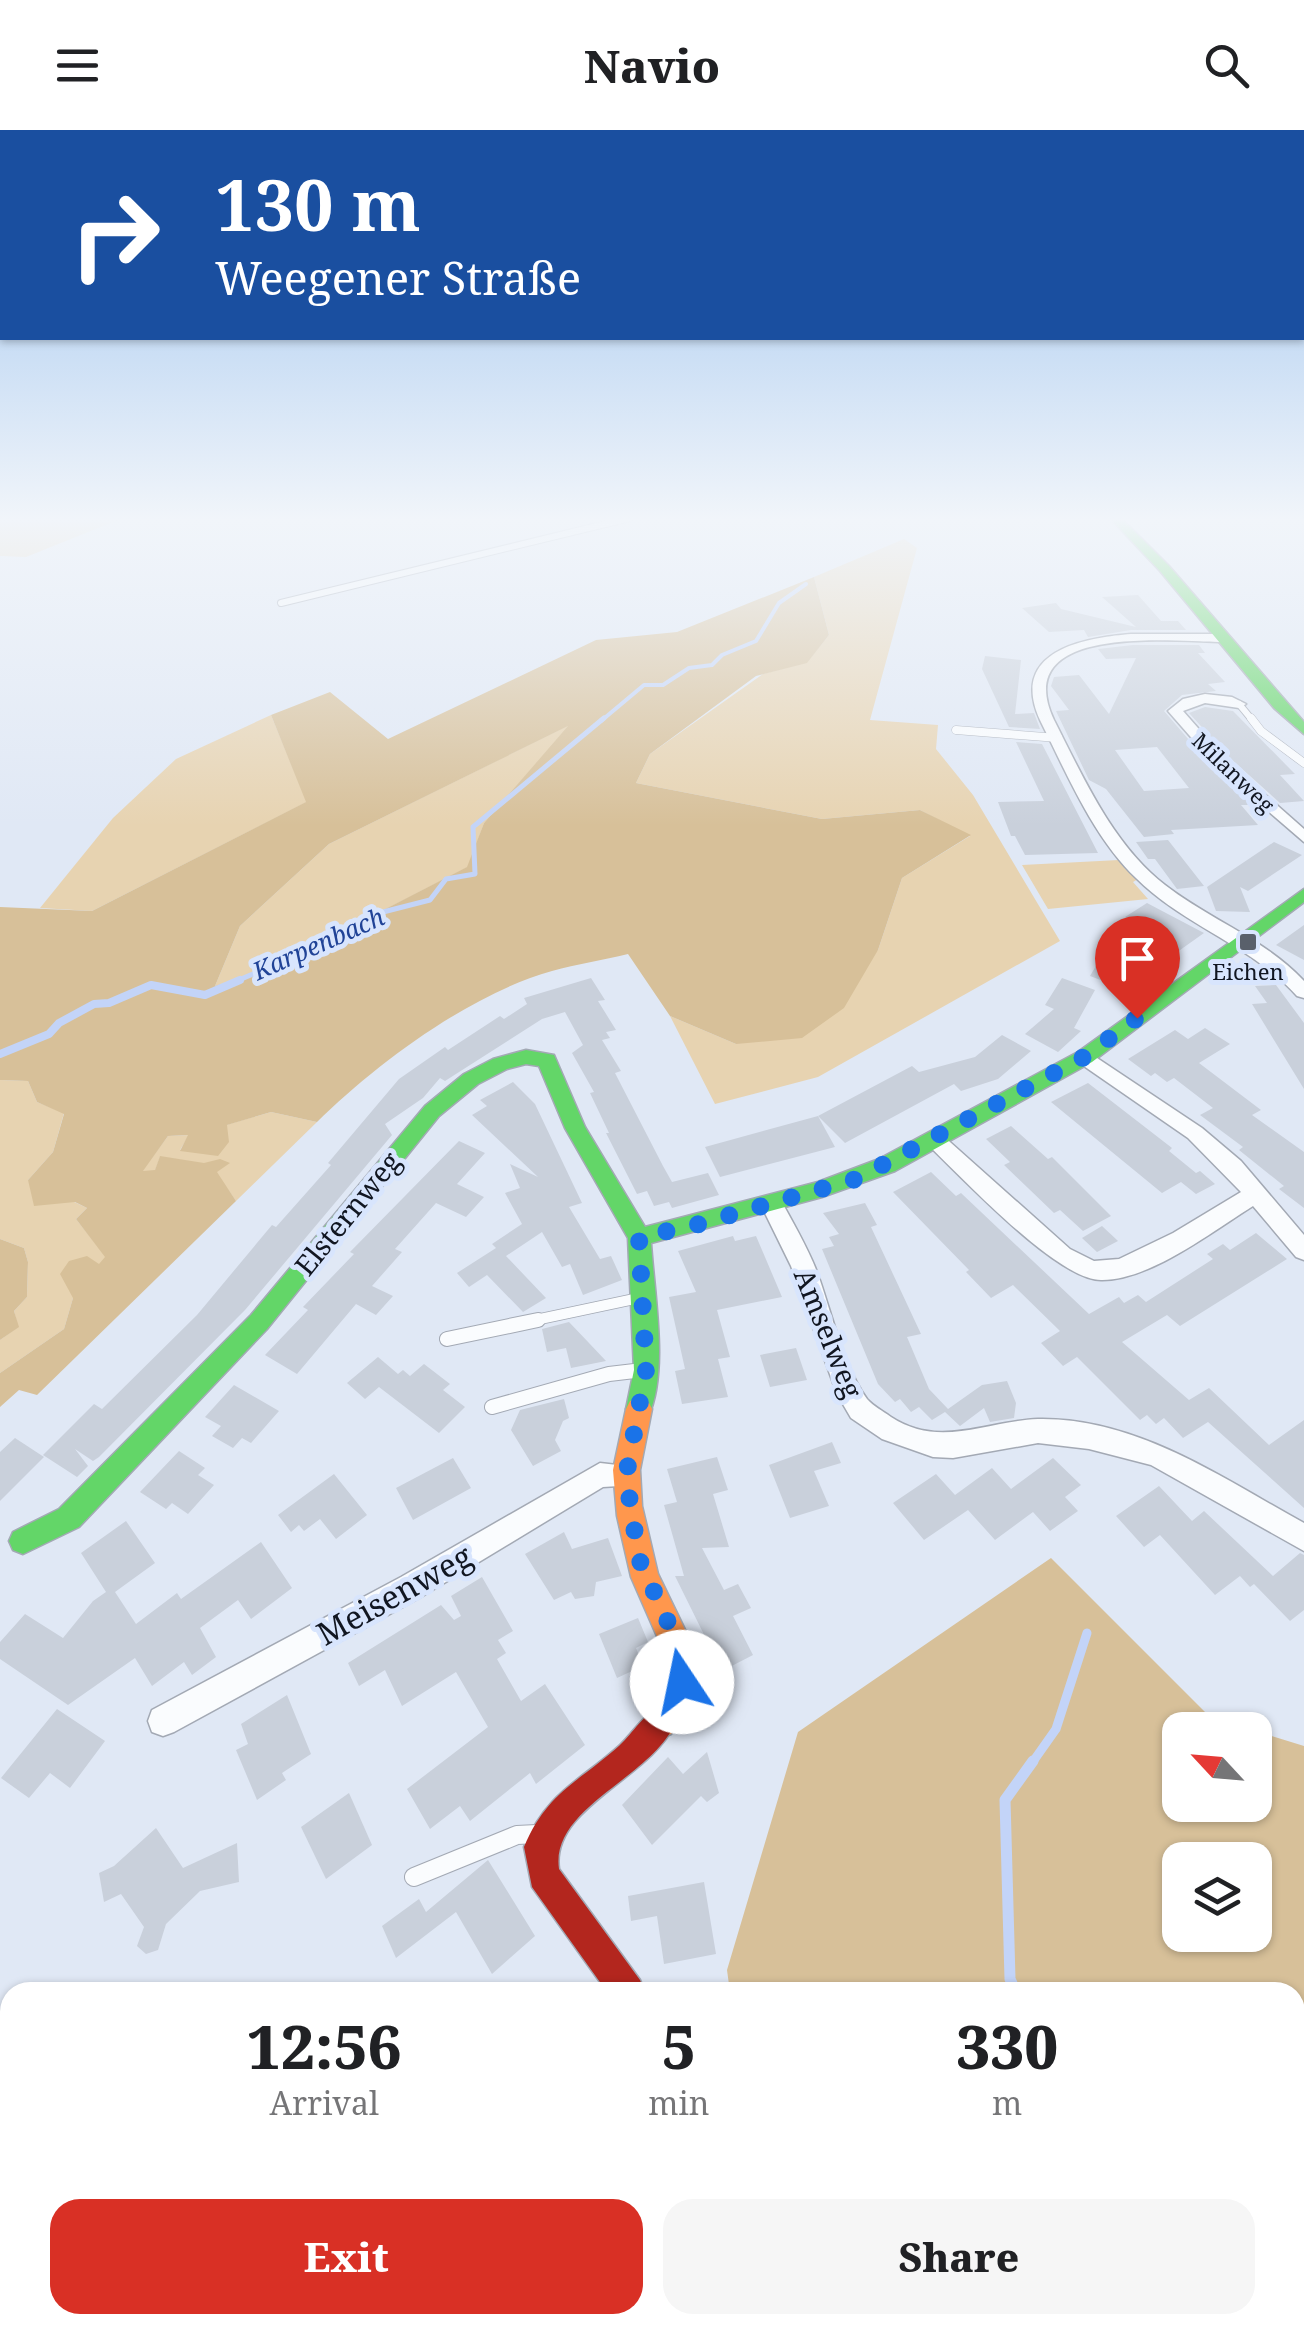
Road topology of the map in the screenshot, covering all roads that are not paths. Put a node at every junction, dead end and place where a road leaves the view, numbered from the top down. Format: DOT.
graph roads {
  1 [pos="1204,621"];
  2 [pos="1218,638"];
  3 [pos="1239,704"];
  4 [pos="956,730"];
  5 [pos="1304,730"];
  6 [pos="1058,738"];
  7 [pos="1304,763"];
  8 [pos="1304,837"];
  9 [pos="1304,894"];
  10 [pos="1240,938"];
  11 [pos="1304,992"];
  12 [pos="1084,1057"];
  13 [pos="934,1139"];
  14 [pos="1255,1194"];
  15 [pos="771,1203"];
  16 [pos="639,1237"];
  17 [pos="1304,1250"];
  18 [pos="642,1298"];
  19 [pos="448,1339"];
  20 [pos="646,1370"];
  21 [pos="492,1407"];
  22 [pos="626,1476"];
  23 [pos="1304,1538"];
  24 [pos="24,1541"];
  25 [pos="163,1721"];
  26 [pos="546,1834"];
  27 [pos="414,1877"];
  28 [pos="621,1982"];
  1 -- 2 [label="street"];
  2 -- 5 [label="street"];
  2 -- 6 [label="street"];
  3 -- 7 [label="lane"];
  3 -- 8 [label="street, Milanweg"];
  4 -- 6 [label="lane"];
  6 -- 10 [label="street"];
  9 -- 10 [label="street"];
  10 -- 11 [label="street"];
  10 -- 12 [label="street"];
  12 -- 13 [label="street"];
  12 -- 14 [label="street"];
  13 -- 14 [label="street"];
  13 -- 15 [label="street"];
  14 -- 17 [label="street"];
  15 -- 16 [label="street"];
  15 -- 23 [label="street, Amselweg"];
  16 -- 18 [label="street"];
  16 -- 24 [label="street, Elsternweg"];
  18 -- 19 [label="lane"];
  18 -- 20 [label="street"];
  20 -- 21 [label="lane"];
  20 -- 22 [label="street"];
  22 -- 25 [label="street, Meisenweg"];
  22 -- 26 [label="street"];
  26 -- 27 [label="lane"];
  26 -- 28 [label="street"];
}
